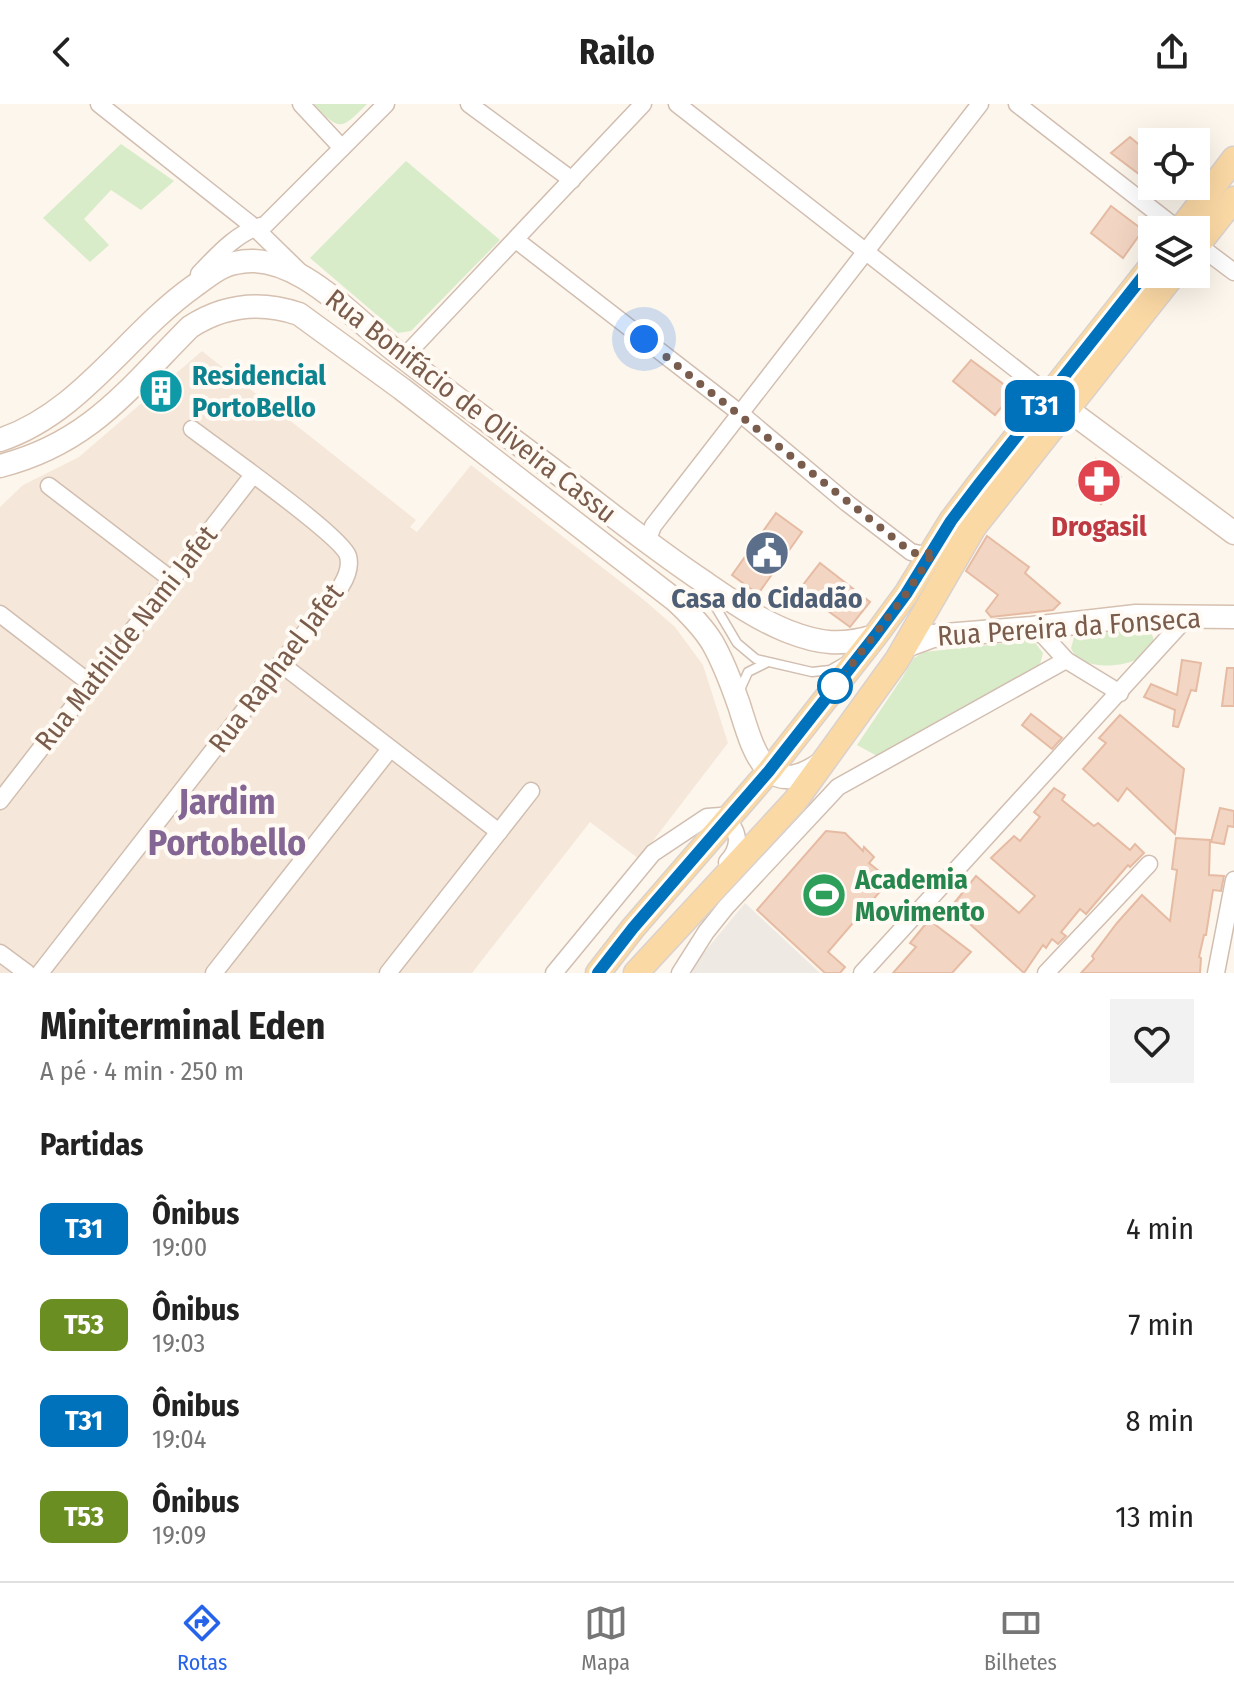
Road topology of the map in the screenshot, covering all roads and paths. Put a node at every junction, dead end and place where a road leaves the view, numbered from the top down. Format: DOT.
graph roads {
  1 [pos="99,104"];
  2 [pos="301,104"];
  3 [pos="386,104"];
  4 [pos="469,104"];
  5 [pos="643,104"];
  6 [pos="677,104"];
  7 [pos="980,104"];
  8 [pos="1017,104"];
  9 [pos="342,148"];
  10 [pos="1234,159"];
  11 [pos="572,180"];
  12 [pos="1234,199"];
  13 [pos="1160,216"];
  14 [pos="1201,216"];
  15 [pos="1210,219"];
  16 [pos="254,227"];
  17 [pos="516,240"];
  18 [pos="865,253"];
  19 [pos="1210,254"];
  20 [pos="1234,272"];
  21 [pos="310,281"];
  22 [pos="1138,285"];
  23 [pos="1151,288"];
  24 [pos="1163,288"];
  25 [pos="176,300"];
  26 [pos="1145,311"];
  27 [pos="149,325"];
  28 [pos="320,327"];
  29 [pos="404,357"];
  30 [pos="131,390"];
  31 [pos="1058,402"];
  32 [pos="741,414"];
  33 [pos="192,429"];
  34 [pos="0,440"];
  35 [pos="0,466"];
  36 [pos="253,475"];
  37 [pos="49,486"];
  38 [pos="1234,533"];
  39 [pos="647,542"];
  40 [pos="934,551"];
  41 [pos="682,567"];
  42 [pos="172,580"];
  43 [pos="652,582"];
  44 [pos="1234,602"];
  45 [pos="0,614"];
  46 [pos="1192,615"];
  47 [pos="1234,617"];
  48 [pos="1032,628"];
  49 [pos="875,636"];
  50 [pos="906,646"];
  51 [pos="1066,660"];
  52 [pos="767,663"];
  53 [pos="281,664"];
  54 [pos="91,684"];
  55 [pos="1120,693"];
  56 [pos="737,701"];
  57 [pos="390,749"];
  58 [pos="823,763"];
  59 [pos="769,771"];
  60 [pos="531,791"];
  61 [pos="3,792"];
  62 [pos="727,820"];
  63 [pos="499,832"];
  64 [pos="1149,864"];
  65 [pos="1234,880"];
  66 [pos="690,913"];
  67 [pos="0,953"];
  68 [pos="27,973"];
  69 [pos="40,973"];
  70 [pos="214,973"];
  71 [pos="388,973"];
  72 [pos="554,973"];
  73 [pos="598,973"];
  74 [pos="636,973"];
  75 [pos="680,973"];
  76 [pos="862,973"];
  77 [pos="1046,973"];
  78 [pos="1216,973"];
  1 -- 16 [label="street, Rua Bonifácio de Oliveira Cassu"];
  2 -- 9 [label="street"];
  3 -- 9 [label="street"];
  4 -- 11 [label="street"];
  5 -- 11 [label="street"];
  6 -- 18 [label="street"];
  7 -- 18 [label="street"];
  8 -- 13 [label="street"];
  9 -- 16 [label="street"];
  10 -- 14 [label="main road"];
  11 -- 17 [label="street"];
  12 -- 15 [label="main road"];
  16 -- 21 [label="street, Rua Bonifácio de Oliveira Cassu"];
  16 -- 25 [label="street"];
  17 -- 29 [label="street"];
  17 -- 32 [label="street"];
  18 -- 31 [label="street"];
  18 -- 32 [label="street"];
  19 -- 20 [label="street"];
  21 -- 25 [label="main road"];
  21 -- 29 [label="main road, Rua Bonifácio de Oliveira Cassu"];
  22 -- 31 [label="main road"];
  23 -- 26 [label="main road"];
  24 -- 26 [label="main road"];
  25 -- 27 [label="main road"];
  26 -- 31 [label="main road"];
  27 -- 30 [label="main road"];
  27 -- 34 [label="main road"];
  28 -- 29 [label="main road"];
  28 -- 30 [label="main road, Rua Bonifácio de Oliveira Cassu"];
  28 -- 43 [label="main road, Rua Bonifácio de Oliveira Cassu"];
  29 -- 39 [label="main road, Rua Bonifácio de Oliveira Cassu"];
  30 -- 35 [label="main road"];
  31 -- 38 [label="main road"];
  31 -- 40 [label="main road"];
  31 -- 50 [label="main road"];
  32 -- 39 [label="street"];
  32 -- 40 [label="street"];
  33 -- 36 [label="street, Rua Raphael Jafet"];
  36 -- 42 [label="street, Rua Mathilde Nami Jafet"];
  36 -- 53 [label="street, Rua Raphael Jafet"];
  37 -- 42 [label="street"];
  39 -- 41 [label="main road, Rua Bonifácio de Oliveira Cassu"];
  39 -- 43 [label="main road"];
  40 -- 49 [label="main road"];
  41 -- 49 [label="main road, Rua Bonifácio de Oliveira Cassu"];
  41 -- 52 [label="lane"];
  42 -- 54 [label="street, Rua Mathilde Nami Jafet"];
  43 -- 56 [label="main road, Rua Bonifácio de Oliveira Cassu"];
  44 -- 46 [label="main road"];
  45 -- 54 [label="street"];
  46 -- 47 [label="main road, Rua Pereira da Fonseca"];
  46 -- 48 [label="main road, Rua Pereira da Fonseca"];
  46 -- 55 [label="street"];
  48 -- 50 [label="main road, Rua Pereira da Fonseca"];
  48 -- 51 [label="street"];
  49 -- 52 [label="lane"];
  49 -- 59 [label="main road"];
  50 -- 58 [label="main road"];
  51 -- 55 [label="street"];
  51 -- 75 [label="street"];
  52 -- 56 [label="lane"];
  53 -- 57 [label="street"];
  53 -- 69 [label="street, Rua Raphael Jafet"];
  54 -- 61 [label="street, Rua Mathilde Nami Jafet"];
  55 -- 76 [label="street"];
  56 -- 59 [label="main road, Rua Bonifácio de Oliveira Cassu"];
  57 -- 63 [label="street"];
  57 -- 70 [label="street"];
  58 -- 59 [label="main road"];
  58 -- 66 [label="main road"];
  59 -- 62 [label="main road"];
  60 -- 63 [label="street"];
  62 -- 66 [label="street"];
  62 -- 72 [label="street"];
  62 -- 73 [label="main road"];
  63 -- 71 [label="street"];
  64 -- 77 [label="street"];
  65 -- 78 [label="street"];
  66 -- 74 [label="main road"];
  67 -- 68 [label="street"];
}
